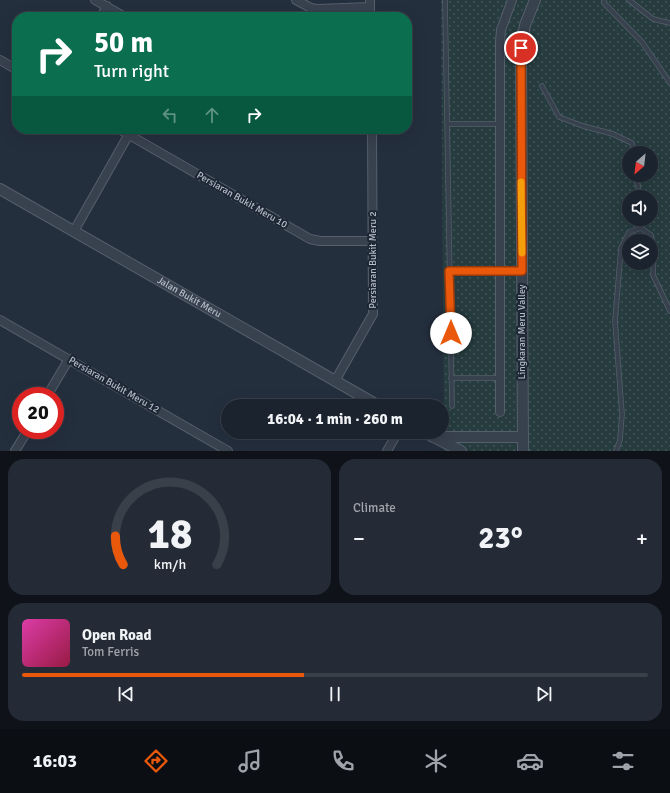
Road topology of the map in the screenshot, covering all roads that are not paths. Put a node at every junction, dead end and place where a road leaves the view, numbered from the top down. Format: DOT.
graph roads {
  1 [pos="95,0"];
  2 [pos="296,0"];
  3 [pos="444,0"];
  4 [pos="512,0"];
  5 [pos="535,0"];
  6 [pos="604,0"];
  7 [pos="629,0"];
  8 [pos="370,4"];
  9 [pos="107,6"];
  10 [pos="104,12"];
  11 [pos="117,12"];
  12 [pos="670,23"];
  13 [pos="0,60"];
  14 [pos="12,67"];
  15 [pos="670,83"];
  16 [pos="542,86"];
  17 [pos="447,124"];
  18 [pos="501,124"];
  19 [pos="129,134"];
  20 [pos="372,134"];
  21 [pos="633,146"];
  22 [pos="0,189"];
  23 [pos="641,228"];
  24 [pos="74,231"];
  25 [pos="373,241"];
  26 [pos="449,271"];
  27 [pos="501,271"];
  28 [pos="522,271"];
  29 [pos="670,311"];
  30 [pos="0,320"];
  31 [pos="69,359"];
  32 [pos="452,378"];
  33 [pos="501,378"];
  34 [pos="335,381"];
  35 [pos="52,387"];
  36 [pos="367,399"];
  37 [pos="452,406"];
  38 [pos="500,412"];
  39 [pos="449,435"];
  40 [pos="523,437"];
  41 [pos="23,439"];
  42 [pos="394,439"];
  43 [pos="437,439"];
  44 [pos="16,451"];
  45 [pos="228,451"];
  46 [pos="387,451"];
  47 [pos="461,451"];
  48 [pos="523,451"];
  49 [pos="616,451"];
  1 -- 9 [label="street"];
  2 -- 8 [label="street"];
  3 -- 17 [label="lane"];
  4 -- 18 [label="street"];
  5 -- 28 [label="street, Lingkaran Meru Valley"];
  6 -- 15 [label="lane"];
  7 -- 12 [label="lane"];
  9 -- 10 [label="street"];
  9 -- 11 [label="street"];
  13 -- 14 [label="street"];
  16 -- 21 [label="lane"];
  17 -- 18 [label="lane"];
  17 -- 26 [label="lane"];
  18 -- 27 [label="street"];
  19 -- 24 [label="street"];
  19 -- 25 [label="street, Persiaran Bukit Meru 10"];
  20 -- 25 [label="street, Persiaran Bukit Meru 2"];
  22 -- 24 [label="street, Jalan Bukit Meru"];
  23 -- 29 [label="lane"];
  23 -- 49 [label="lane"];
  24 -- 34 [label="street, Jalan Bukit Meru"];
  25 -- 34 [label="street, Persiaran Bukit Meru 2"];
  26 -- 27 [label="lane"];
  26 -- 32 [label="lane"];
  27 -- 28 [label="street"];
  27 -- 33 [label="street"];
  28 -- 40 [label="street, Lingkaran Meru Valley"];
  30 -- 31 [label="street, Persiaran Bukit Meru 12"];
  31 -- 35 [label="street"];
  31 -- 45 [label="street, Persiaran Bukit Meru 12"];
  32 -- 33 [label="lane"];
  32 -- 37 [label="lane"];
  33 -- 38 [label="street"];
  34 -- 36 [label="street, Jalan Bukit Meru"];
  39 -- 40 [label="street"];
  40 -- 48 [label="street, Lingkaran Meru Valley"];
  41 -- 44 [label="street"];
  42 -- 46 [label="street"];
  43 -- 47 [label="street"];
}
